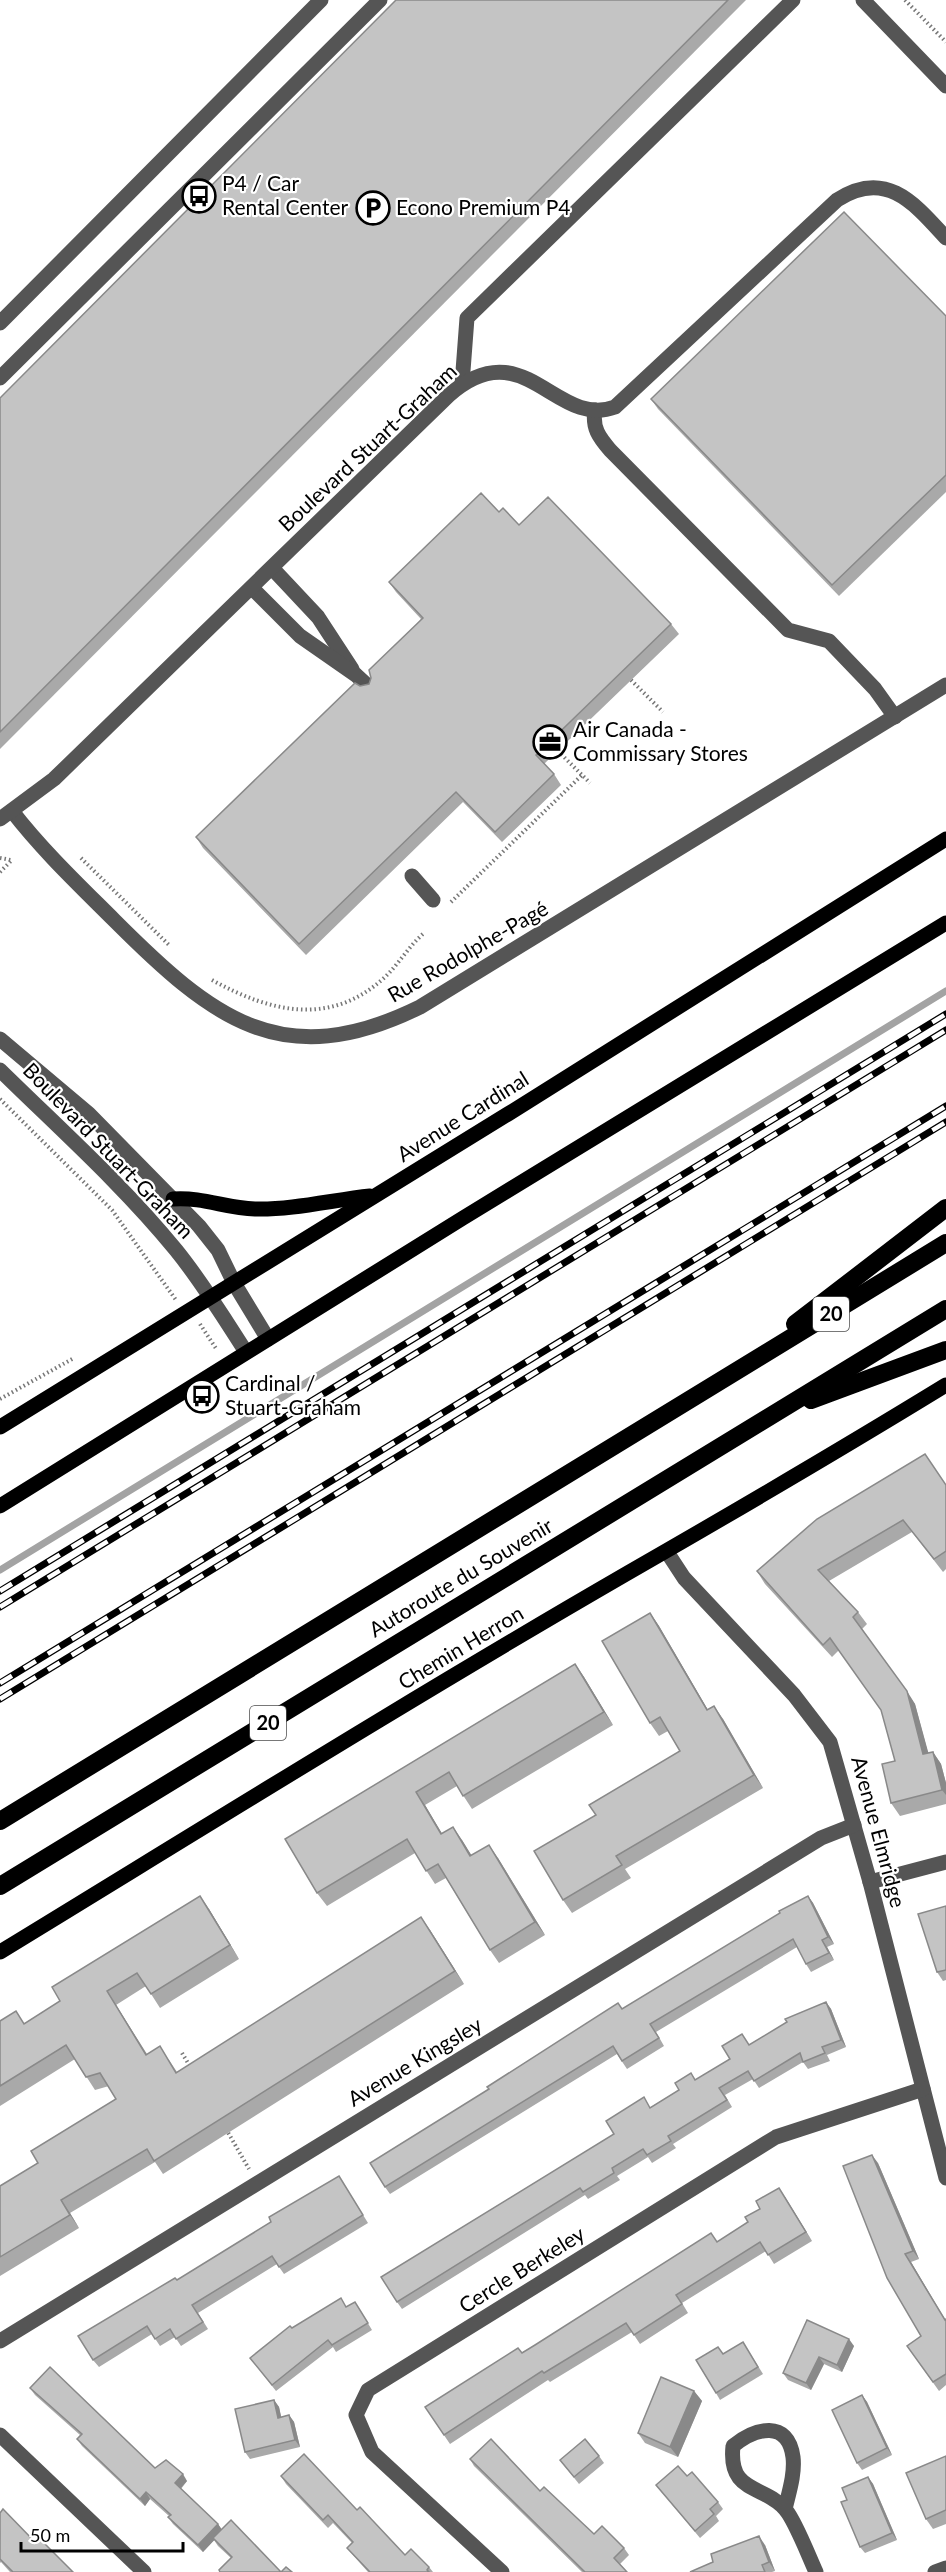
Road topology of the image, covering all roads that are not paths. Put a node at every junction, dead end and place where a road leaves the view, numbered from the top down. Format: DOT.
graph roads {
  1 [pos="321,0"];
  2 [pos="380,0"];
  3 [pos="793,0"];
  4 [pos="863,0"];
  5 [pos="946,86"];
  6 [pos="946,238"];
  7 [pos="0,323"];
  8 [pos="0,378"];
  9 [pos="462,384"];
  10 [pos="595,410"];
  11 [pos="272,568"];
  12 [pos="252,588"];
  13 [pos="318,617"];
  14 [pos="300,636"];
  15 [pos="356,675"];
  16 [pos="946,686"];
  17 [pos="369,687"];
  18 [pos="895,717"];
  19 [pos="6,815"];
  20 [pos="946,839"];
  21 [pos="412,876"];
  22 [pos="440,903"];
  23 [pos="946,923"];
  24 [pos="0,1040"];
  25 [pos="0,1070"];
  26 [pos="376,1196"];
  27 [pos="173,1199"];
  28 [pos="946,1208"];
  29 [pos="946,1243"];
  30 [pos="234,1283"];
  31 [pos="210,1297"];
  32 [pos="946,1309"];
  33 [pos="267,1339"];
  34 [pos="946,1350"];
  35 [pos="246,1352"];
  36 [pos="717,1384"];
  37 [pos="946,1385"];
  38 [pos="775,1413"];
  39 [pos="0,1427"];
  40 [pos="0,1506"];
  41 [pos="667,1552"];
  42 [pos="0,1821"];
  43 [pos="854,1825"];
  44 [pos="946,1862"];
  45 [pos="870,1882"];
  46 [pos="0,1886"];
  47 [pos="0,1952"];
  48 [pos="922,2089"];
  49 [pos="940,2128"];
  50 [pos="946,2178"];
  51 [pos="0,2341"];
  52 [pos="0,2434"];
  53 [pos="785,2509"];
  54 [pos="946,2568"];
  55 [pos="144,2572"];
  56 [pos="502,2572"];
  57 [pos="816,2572"];
  58 [pos="935,2572"];
  1 -- 7 [label="street"];
  2 -- 8 [label="street"];
  3 -- 9 [label="street"];
  4 -- 5 [label="street"];
  6 -- 10 [label="street"];
  9 -- 10 [label="street, Boulevard Stuart-Graham"];
  9 -- 11 [label="street, Boulevard Stuart-Graham"];
  10 -- 18 [label="street"];
  11 -- 12 [label="street, Boulevard Stuart-Graham"];
  11 -- 13 [label="street"];
  12 -- 14 [label="street"];
  12 -- 19 [label="street, Boulevard Stuart-Graham"];
  13 -- 14 [label="street"];
  13 -- 15 [label="street"];
  14 -- 15 [label="street"];
  15 -- 17 [label="street"];
  16 -- 18 [label="street, Rue Rodolphe-Pagé"];
  18 -- 19 [label="street, Rue Rodolphe-Pagé"];
  20 -- 26 [label="main road, Avenue Cardinal"];
  21 -- 22 [label="street"];
  23 -- 33 [label="main road"];
  24 -- 27 [label="street, Boulevard Stuart-Graham"];
  25 -- 31 [label="street, Boulevard Stuart-Graham"];
  26 -- 27 [label="main road"];
  26 -- 30 [label="main road, Avenue Cardinal"];
  27 -- 30 [label="street, Boulevard Stuart-Graham"];
  28 -- 36 [label="highway"];
  29 -- 36 [label="highway, Autoroute du Souvenir / 20"];
  30 -- 31 [label="main road, Avenue Cardinal"];
  30 -- 33 [label="street, Boulevard Stuart-Graham"];
  31 -- 35 [label="street, Boulevard Stuart-Graham"];
  31 -- 39 [label="main road, Avenue Cardinal"];
  32 -- 38 [label="highway, Autoroute du Souvenir / 20"];
  33 -- 35 [label="main road"];
  34 -- 38 [label="highway"];
  35 -- 40 [label="main road"];
  36 -- 42 [label="highway, Autoroute du Souvenir / 20"];
  37 -- 41 [label="main road, Chemin Herron"];
  38 -- 46 [label="highway, Autoroute du Souvenir / 20"];
  41 -- 43 [label="street, Avenue Elmridge"];
  41 -- 47 [label="main road, Chemin Herron"];
  43 -- 45 [label="street, Avenue Elmridge"];
  43 -- 51 [label="street, Avenue Kingsley"];
  44 -- 45 [label="street"];
  45 -- 48 [label="street, Avenue Elmridge"];
  48 -- 49 [label="street, Avenue Elmridge"];
  48 -- 56 [label="street, Cercle Berkeley"];
  49 -- 50 [label="street, Avenue Elmridge"];
  52 -- 55 [label="street"];
  53 -- 53 [label="street"];
  53 -- 57 [label="street"];
  54 -- 58 [label="street"];
}
